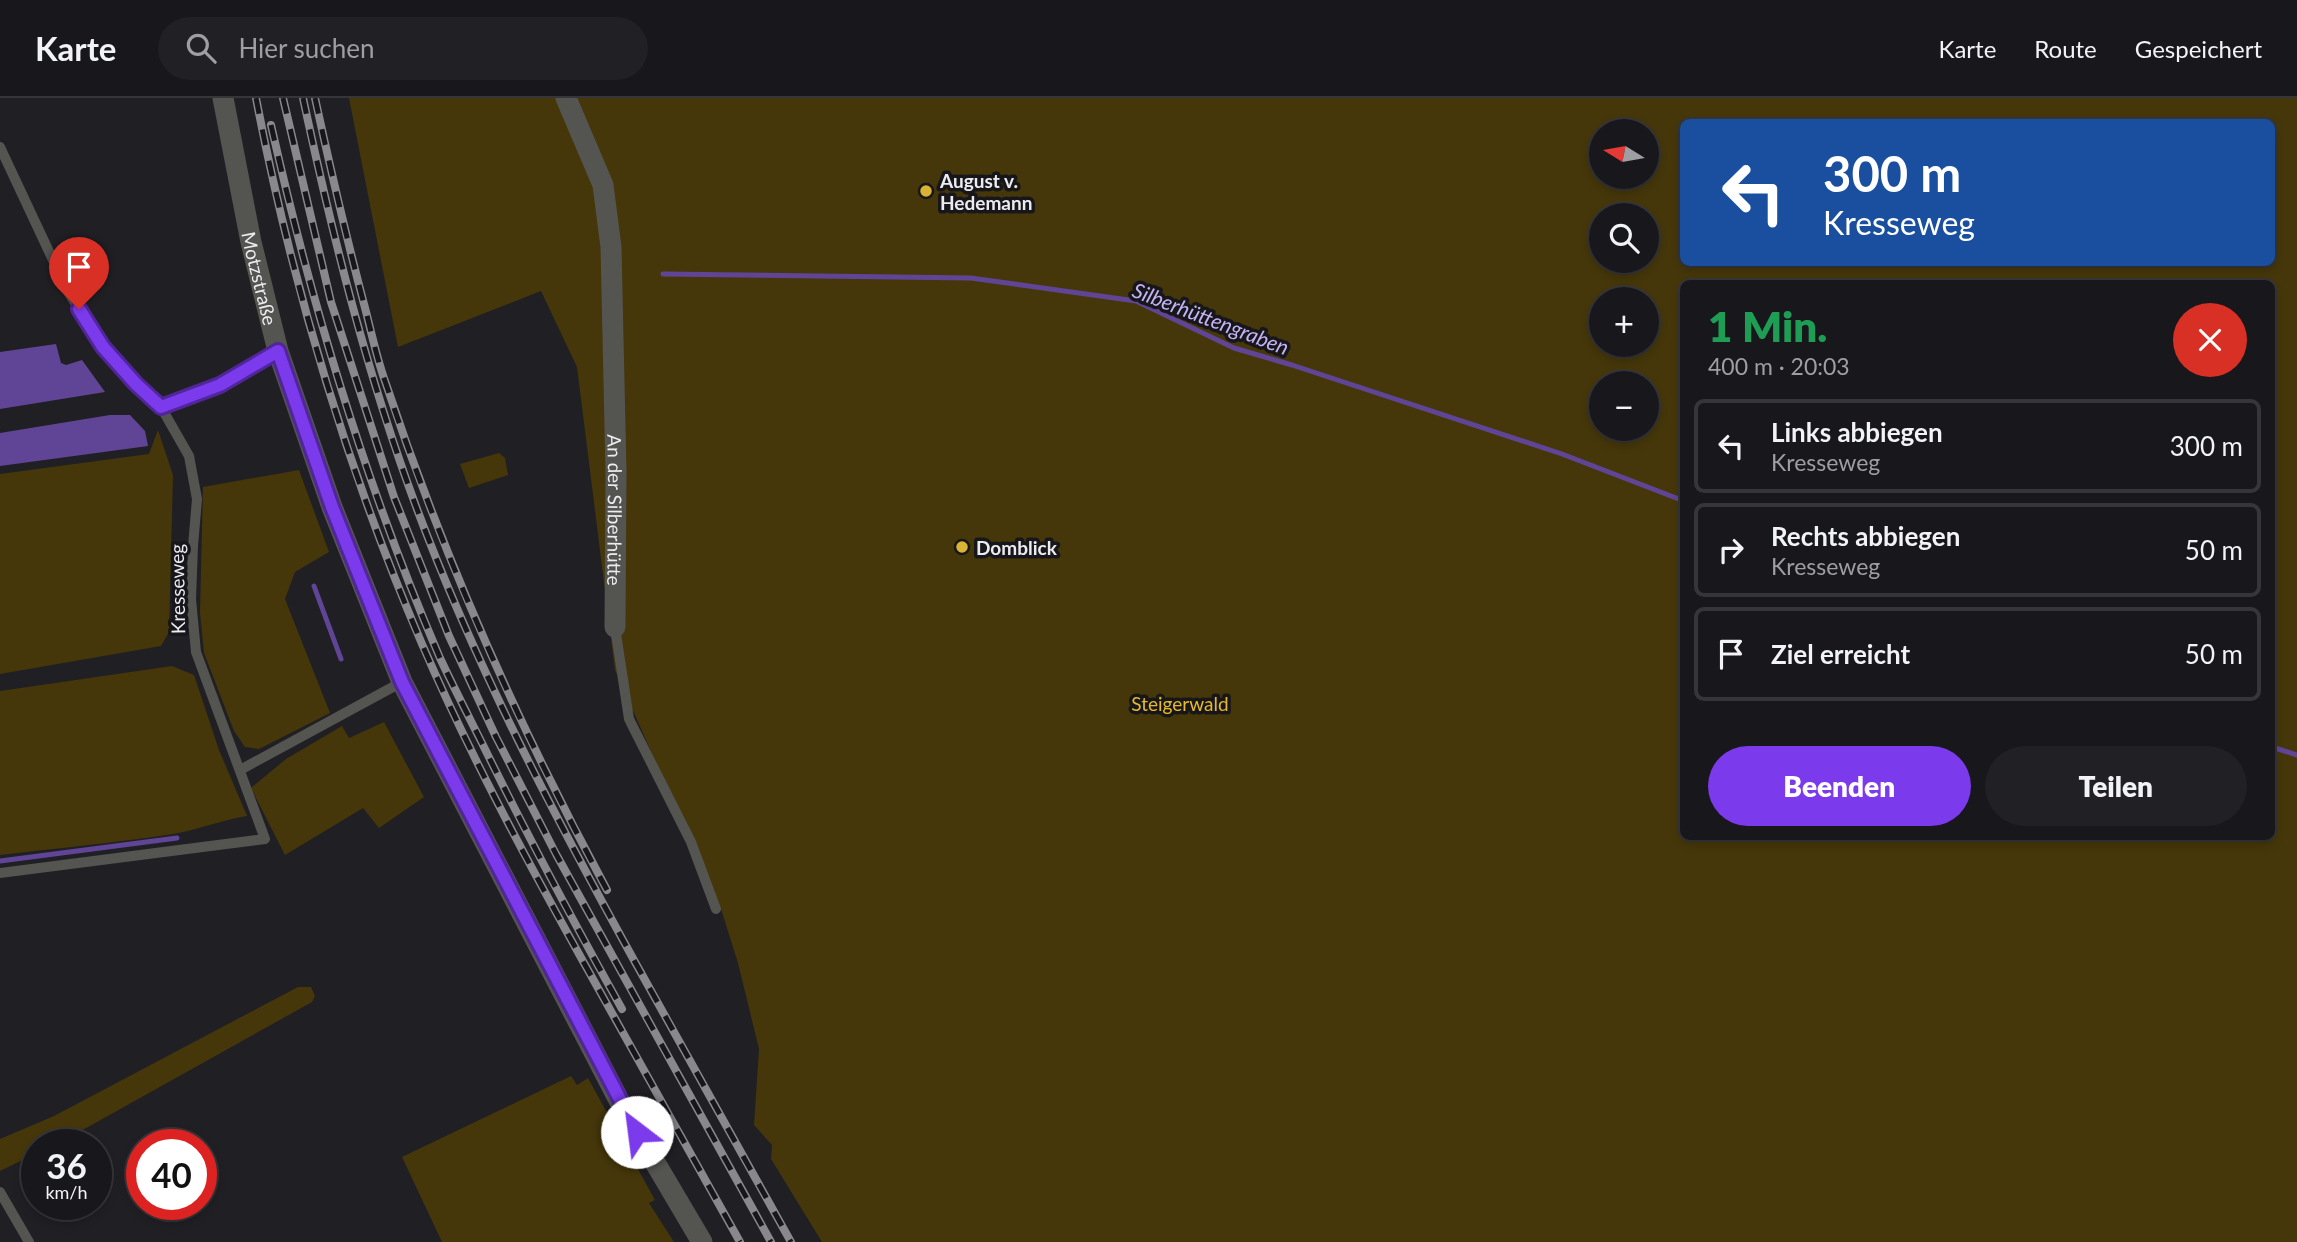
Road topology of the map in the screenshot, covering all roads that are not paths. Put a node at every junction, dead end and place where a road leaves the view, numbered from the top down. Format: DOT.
graph roads {
  1 [pos="222,98"];
  2 [pos="565,98"];
  3 [pos="0,147"];
  4 [pos="278,351"];
  5 [pos="161,407"];
  6 [pos="615,627"];
  7 [pos="402,682"];
  8 [pos="240,770"];
  9 [pos="0,873"];
  10 [pos="716,909"];
  11 [pos="0,1192"];
  12 [pos="29,1242"];
  13 [pos="702,1242"];
  1 -- 4 [label="street, Motzstraße"];
  2 -- 6 [label="street, An der Silberhütte"];
  3 -- 5 [label="lane, Kresseweg"];
  4 -- 5 [label="lane"];
  4 -- 7 [label="street, Motzstraße"];
  5 -- 8 [label="lane, Kresseweg"];
  6 -- 10 [label="lane, An der Silberhütte"];
  7 -- 8 [label="lane"];
  7 -- 13 [label="street, Motzstraße"];
  8 -- 9 [label="lane, Kresseweg"];
  11 -- 12 [label="lane"];
}
